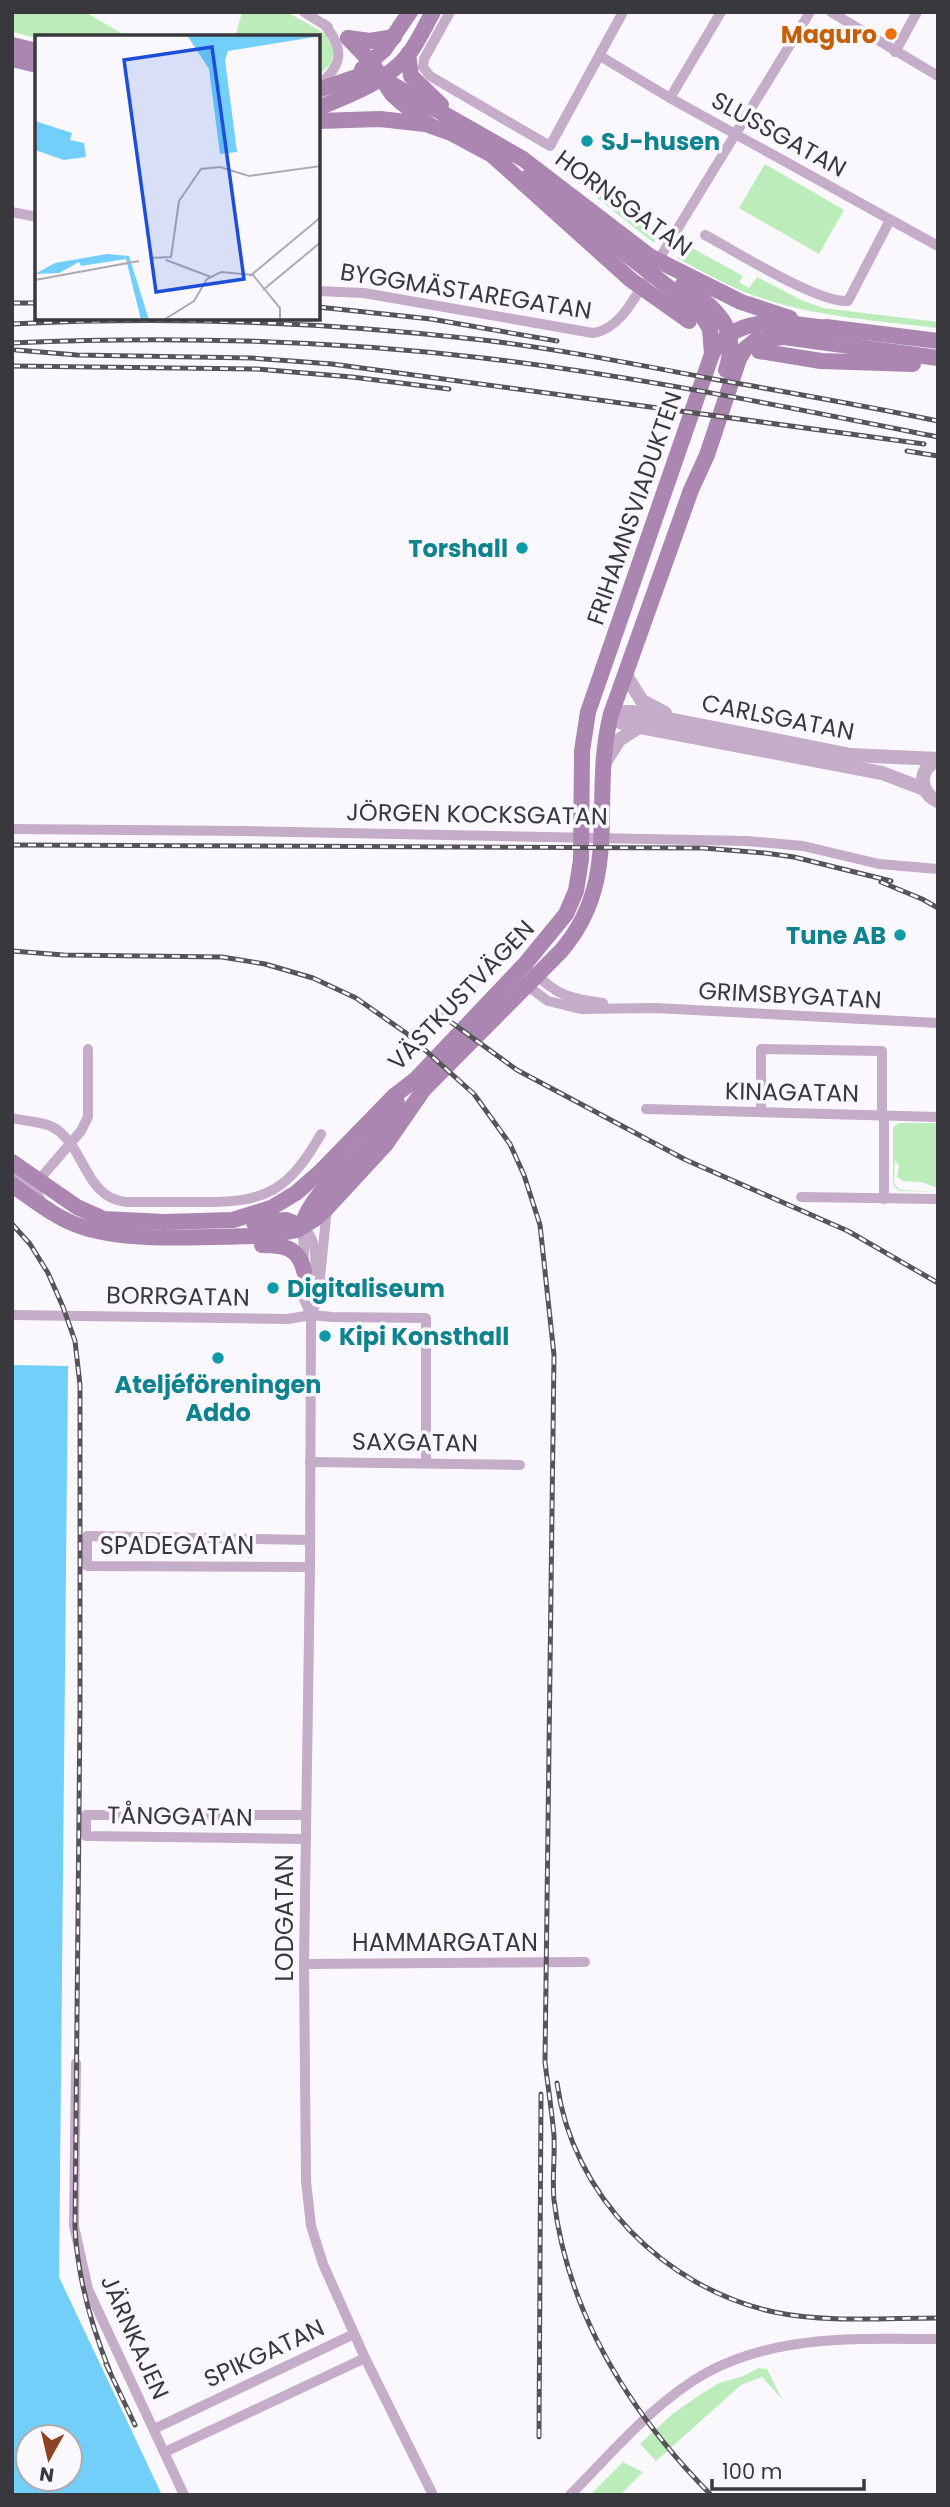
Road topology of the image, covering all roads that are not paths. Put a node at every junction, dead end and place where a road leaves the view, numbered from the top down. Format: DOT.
graph roads {
  1 [pos="304,12"];
  2 [pos="410,12"];
  3 [pos="417,12"];
  4 [pos="433,12"];
  5 [pos="450,12"];
  6 [pos="623,12"];
  7 [pos="722,12"];
  8 [pos="810,12"];
  9 [pos="831,12"];
  10 [pos="917,12"];
  11 [pos="324,24"];
  12 [pos="394,37"];
  13 [pos="348,38"];
  14 [pos="12,45"];
  15 [pos="35,51"];
  16 [pos="895,51"];
  17 [pos="408,54"];
  18 [pos="600,57"];
  19 [pos="12,59"];
  20 [pos="388,61"];
  21 [pos="35,65"];
  22 [pos="938,76"];
  23 [pos="370,77"];
  24 [pos="320,86"];
  25 [pos="320,87"];
  26 [pos="670,98"];
  27 [pos="320,107"];
  28 [pos="456,119"];
  29 [pos="320,121"];
  30 [pos="431,126"];
  31 [pos="735,134"];
  32 [pos="492,155"];
  33 [pos="12,212"];
  34 [pos="35,217"];
  35 [pos="890,220"];
  36 [pos="705,235"];
  37 [pos="936,241"];
  38 [pos="645,257"];
  39 [pos="667,273"];
  40 [pos="320,291"];
  41 [pos="690,321"];
  42 [pos="835,329"];
  43 [pos="729,333"];
  44 [pos="938,341"];
  45 [pos="759,351"];
  46 [pos="712,354"];
  47 [pos="734,358"];
  48 [pos="938,361"];
  49 [pos="599,677"];
  50 [pos="626,678"];
  51 [pos="611,714"];
  52 [pos="685,722"];
  53 [pos="639,727"];
  54 [pos="585,730"];
  55 [pos="938,759"];
  56 [pos="601,770"];
  57 [pos="933,799"];
  58 [pos="12,829"];
  59 [pos="935,871"];
  60 [pos="526,975"];
  61 [pos="938,1023"];
  62 [pos="88,1049"];
  63 [pos="416,1084"];
  64 [pos="646,1109"];
  65 [pos="761,1112"];
  66 [pos="883,1115"];
  67 [pos="938,1117"];
  68 [pos="12,1118"];
  69 [pos="320,1134"];
  70 [pos="70,1143"];
  71 [pos="12,1162"];
  72 [pos="12,1175"];
  73 [pos="38,1181"];
  74 [pos="12,1185"];
  75 [pos="801,1198"];
  76 [pos="884,1199"];
  77 [pos="938,1199"];
  78 [pos="44,1207"];
  79 [pos="327,1207"];
  80 [pos="186,1222"];
  81 [pos="77,1225"];
  82 [pos="302,1226"];
  83 [pos="304,1271"];
  84 [pos="318,1298"];
  85 [pos="12,1315"];
  86 [pos="311,1315"];
  87 [pos="310,1462"];
  88 [pos="426,1463"];
  89 [pos="520,1465"];
  90 [pos="310,1540"];
  91 [pos="310,1567"];
  92 [pos="306,1815"];
  93 [pos="305,1839"];
  94 [pos="585,1962"];
  95 [pos="304,1964"];
  96 [pos="76,2063"];
  97 [pos="354,2333"];
  98 [pos="938,2339"];
  99 [pos="365,2358"];
  100 [pos="153,2429"];
  101 [pos="165,2452"];
  102 [pos="184,2495"];
  103 [pos="433,2495"];
  104 [pos="570,2495"];
  1 -- 11 [label="street"];
  2 -- 12 [label="main road"];
  3 -- 20 [label="main road"];
  4 -- 17 [label="main road"];
  5 -- 18 [label="street"];
  6 -- 18 [label="street"];
  7 -- 26 [label="street"];
  8 -- 31 [label="street, BYGGMÄSTAREGATAN"];
  9 -- 16 [label="street"];
  10 -- 16 [label="street"];
  11 -- 13 [label="street"];
  11 -- 24 [label="street"];
  12 -- 13 [label="main road"];
  12 -- 23 [label="main road"];
  13 -- 23 [label="main road"];
  14 -- 15 [label="main road"];
  16 -- 22 [label="street"];
  17 -- 20 [label="main road"];
  17 -- 23 [label="main road"];
  17 -- 28 [label="main road"];
  18 -- 26 [label="street, SLUSSGATAN"];
  19 -- 21 [label="main road"];
  20 -- 23 [label="main road"];
  23 -- 25 [label="main road"];
  23 -- 27 [label="main road"];
  23 -- 28 [label="main road, HORNSGATAN"];
  23 -- 30 [label="main road, HORNSGATAN"];
  26 -- 31 [label="street, SLUSSGATAN"];
  28 -- 38 [label="main road, HORNSGATAN"];
  29 -- 30 [label="main road"];
  30 -- 32 [label="main road, HORNSGATAN"];
  31 -- 35 [label="street, SLUSSGATAN"];
  31 -- 40 [label="street, BYGGMÄSTAREGATAN"];
  32 -- 38 [label="main road"];
  32 -- 41 [label="main road, HORNSGATAN"];
  33 -- 34 [label="street"];
  35 -- 36 [label="street"];
  35 -- 37 [label="street, SLUSSGATAN"];
  38 -- 39 [label="main road, HORNSGATAN"];
  39 -- 42 [label="main road, HORNSGATAN"];
  39 -- 43 [label="main road"];
  39 -- 46 [label="main road"];
  42 -- 43 [label="main road"];
  42 -- 44 [label="main road, HORNSGATAN"];
  43 -- 46 [label="main road, FRIHAMNSVIADUKTEN"];
  43 -- 47 [label="main road, FRIHAMNSVIADUKTEN"];
  45 -- 48 [label="main road"];
  46 -- 49 [label="main road, FRIHAMNSVIADUKTEN"];
  47 -- 48 [label="main road"];
  47 -- 50 [label="main road, FRIHAMNSVIADUKTEN"];
  49 -- 51 [label="main road"];
  49 -- 54 [label="main road, VÄSTKUSTVÄGEN"];
  50 -- 51 [label="main road, FRIHAMNSVIADUKTEN"];
  50 -- 52 [label="street"];
  51 -- 52 [label="street, CARLSGATAN"];
  51 -- 53 [label="street, CARLSGATAN"];
  51 -- 54 [label="main road"];
  51 -- 56 [label="main road, FRIHAMNSVIADUKTEN"];
  52 -- 55 [label="street, CARLSGATAN"];
  53 -- 56 [label="street"];
  53 -- 57 [label="street, CARLSGATAN"];
  54 -- 60 [label="main road, VÄSTKUSTVÄGEN"];
  55 -- 57 [label="street"];
  56 -- 60 [label="main road, VÄSTKUSTVÄGEN"];
  58 -- 59 [label="street, JÖRGEN KOCKSGATAN"];
  60 -- 61 [label="street, GRIMSBYGATAN"];
  60 -- 63 [label="main road, VÄSTKUSTVÄGEN"];
  62 -- 70 [label="street"];
  63 -- 79 [label="main road, VÄSTKUSTVÄGEN"];
  63 -- 80 [label="main road, VÄSTKUSTVÄGEN"];
  63 -- 82 [label="main road"];
  64 -- 65 [label="street, KINAGATAN"];
  65 -- 66 [label="street, KINAGATAN"];
  65 -- 66 [label="street"];
  66 -- 67 [label="street, KINAGATAN"];
  66 -- 76 [label="street"];
  68 -- 70 [label="street"];
  69 -- 70 [label="street"];
  70 -- 73 [label="street"];
  71 -- 73 [label="main road, VÄSTKUSTVÄGEN"];
  72 -- 73 [label="street"];
  73 -- 78 [label="street"];
  73 -- 80 [label="main road, VÄSTKUSTVÄGEN"];
  74 -- 78 [label="main road, VÄSTKUSTVÄGEN"];
  75 -- 76 [label="street"];
  76 -- 77 [label="street"];
  78 -- 81 [label="main road, VÄSTKUSTVÄGEN"];
  79 -- 82 [label="main road, VÄSTKUSTVÄGEN"];
  79 -- 84 [label="street, LODGATAN"];
  80 -- 82 [label="main road, VÄSTKUSTVÄGEN"];
  81 -- 82 [label="main road, VÄSTKUSTVÄGEN"];
  81 -- 83 [label="main road"];
  82 -- 83 [label="street, LODGATAN"];
  82 -- 84 [label="street, LODGATAN"];
  83 -- 86 [label="street, LODGATAN"];
  84 -- 86 [label="street, LODGATAN"];
  85 -- 86 [label="street, BORRGATAN"];
  86 -- 87 [label="street, LODGATAN"];
  86 -- 88 [label="street, BORRGATAN"];
  87 -- 88 [label="street, SAXGATAN"];
  87 -- 90 [label="street, LODGATAN"];
  88 -- 89 [label="street, SAXGATAN"];
  90 -- 91 [label="street, LODGATAN"];
  90 -- 91 [label="street, SPADEGATAN"];
  91 -- 92 [label="street, LODGATAN"];
  92 -- 93 [label="street, LODGATAN"];
  92 -- 93 [label="street, TÅNGGATAN"];
  93 -- 95 [label="street, LODGATAN"];
  94 -- 95 [label="street, HAMMARGATAN"];
  95 -- 97 [label="street, LODGATAN"];
  96 -- 100 [label="street, JÄRNKAJEN"];
  97 -- 99 [label="street, LODGATAN"];
  97 -- 100 [label="street, SPIKGATAN"];
  98 -- 104 [label="street"];
  99 -- 101 [label="street"];
  99 -- 103 [label="street, LODGATAN"];
  100 -- 101 [label="street, JÄRNKAJEN"];
  101 -- 102 [label="street, JÄRNKAJEN"];
}
